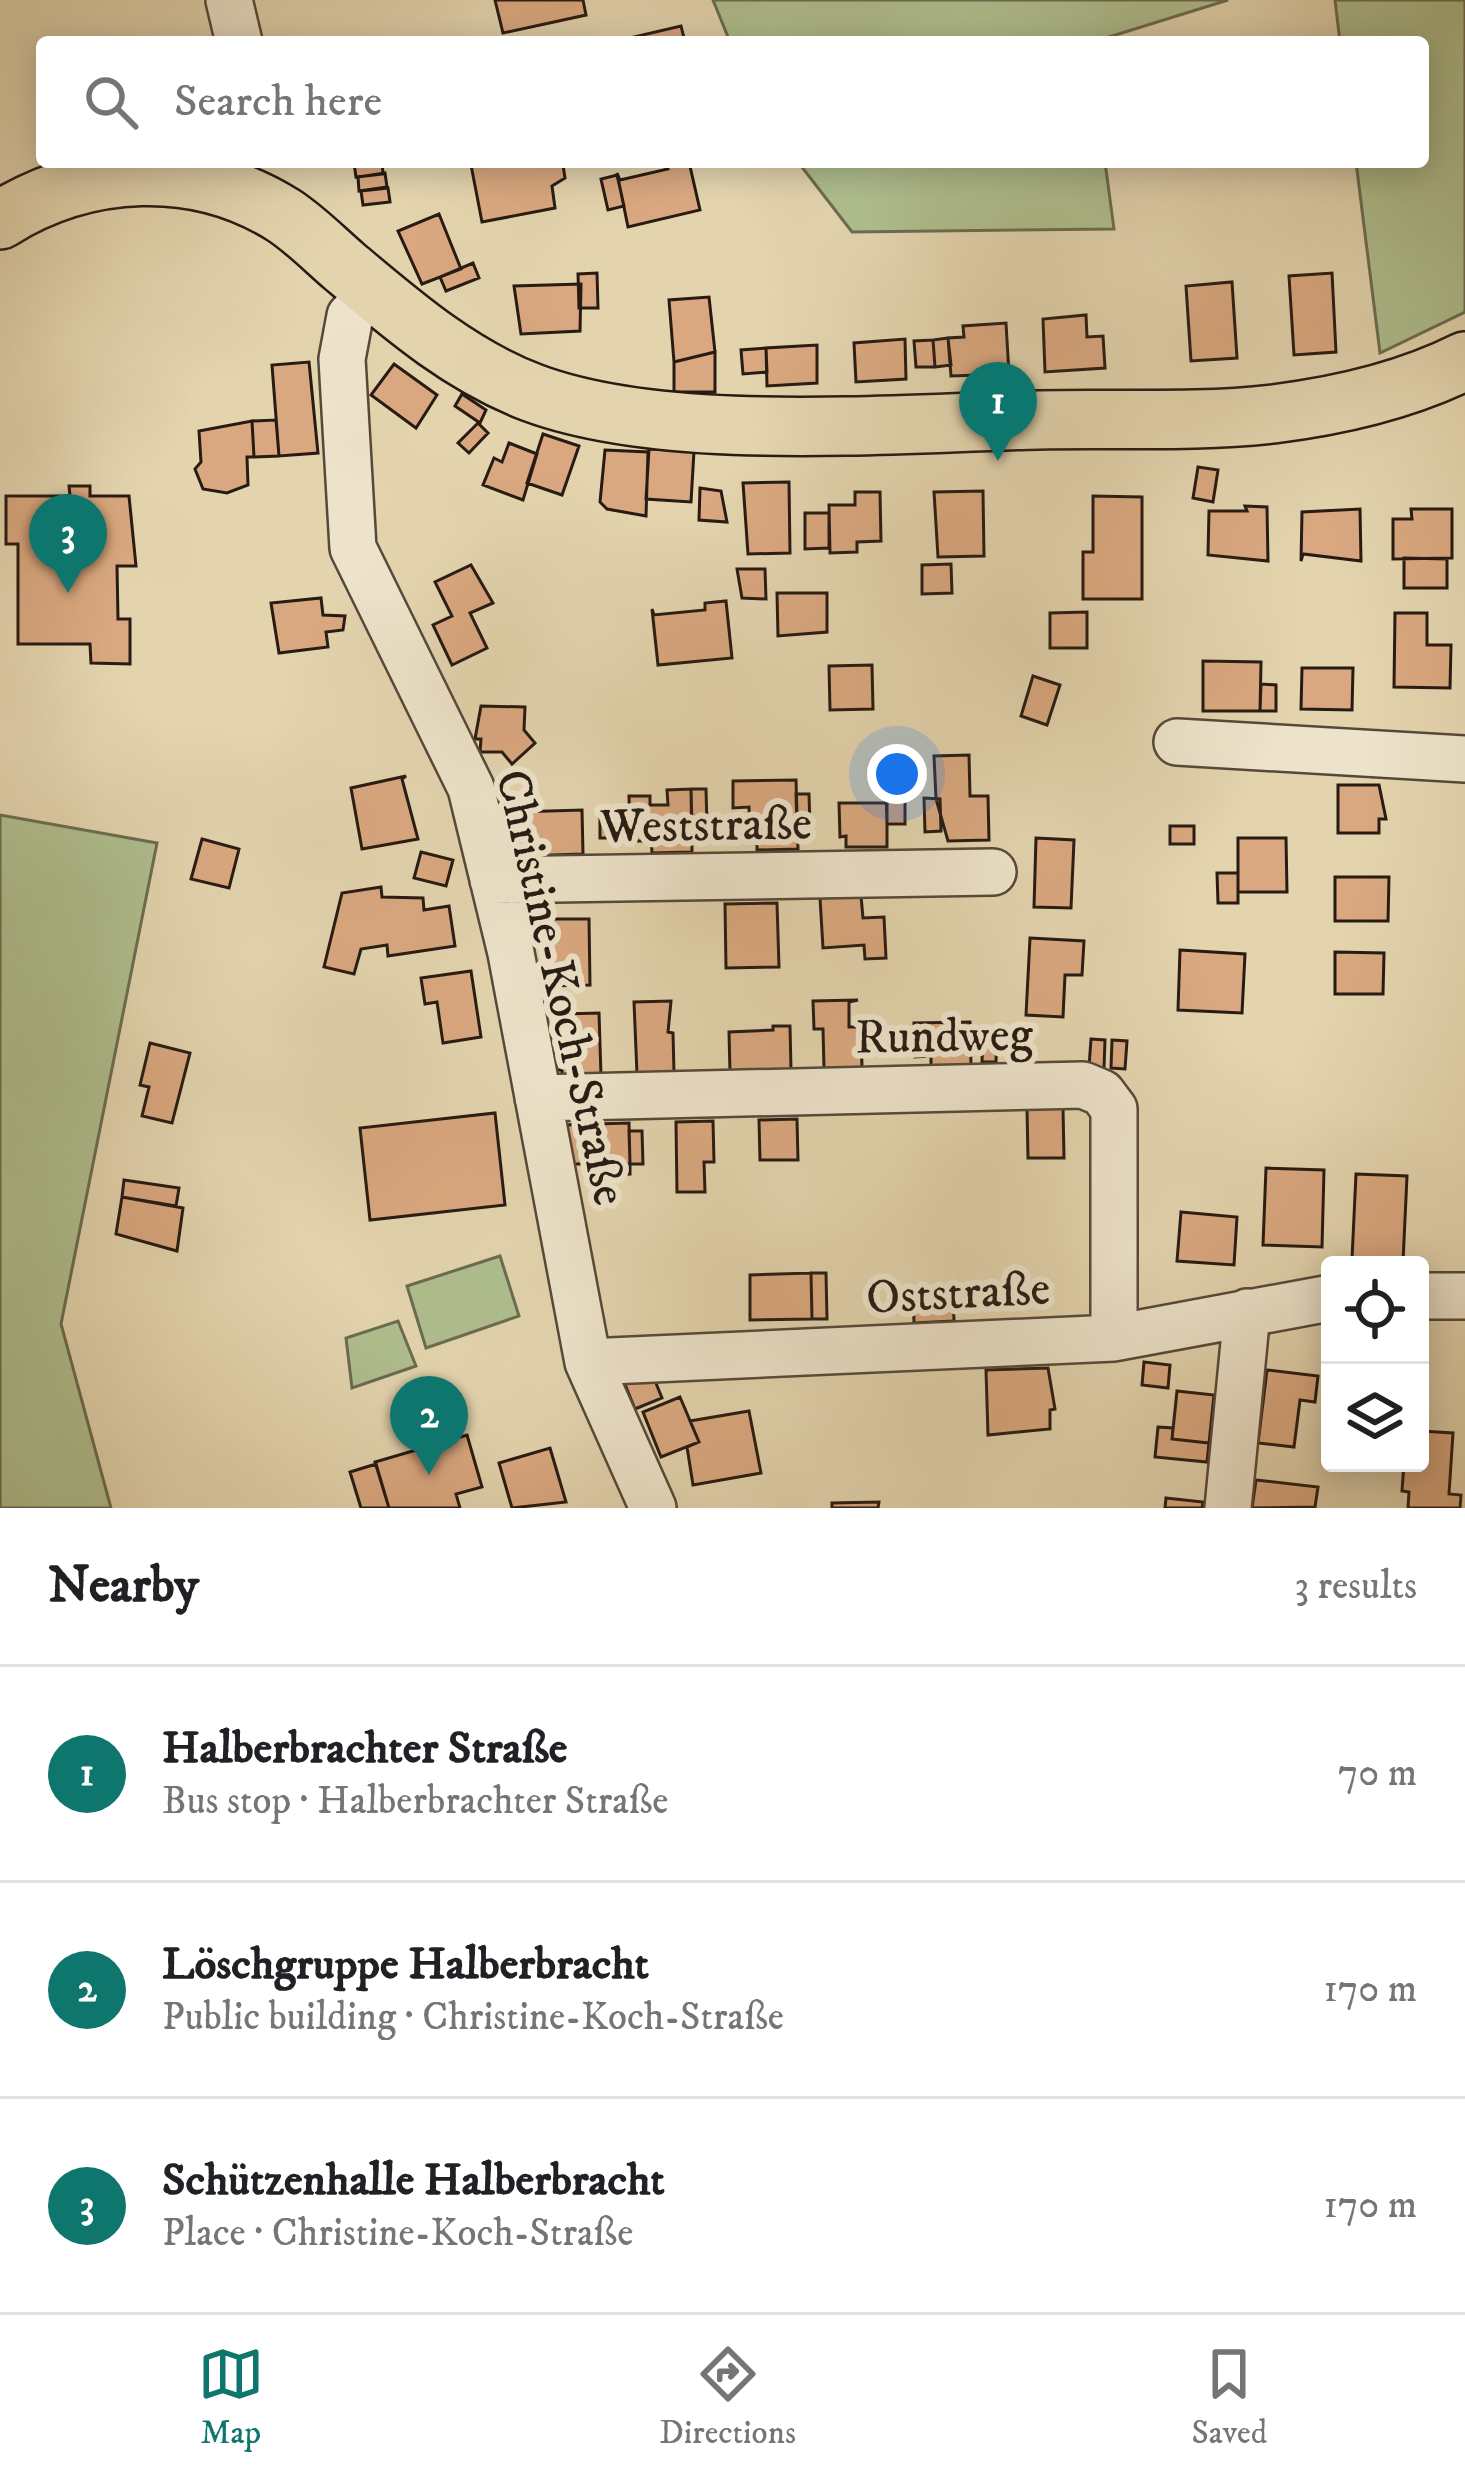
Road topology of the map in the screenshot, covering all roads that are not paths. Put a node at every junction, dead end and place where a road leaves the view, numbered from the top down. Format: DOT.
graph roads {
  1 [pos="229,0"];
  2 [pos="238,36"];
  3 [pos="236,177"];
  4 [pos="0,220"];
  5 [pos="374,291"];
  6 [pos="1462,367"];
  7 [pos="1177,742"];
  8 [pos="1465,759"];
  9 [pos="993,872"];
  10 [pos="493,880"];
  11 [pos="538,1098"];
  12 [pos="1465,1295"];
  13 [pos="1429,1296"];
  14 [pos="1321,1300"];
  15 [pos="1247,1312"];
  16 [pos="1114,1338"];
  17 [pos="588,1362"];
  18 [pos="652,1508"];
  19 [pos="1228,1508"];
  1 -- 2 [label="street"];
  3 -- 4 [label="main road"];
  3 -- 5 [label="main road"];
  5 -- 6 [label="main road"];
  5 -- 10 [label="street, Christine-Koch-Straße"];
  7 -- 8 [label="street"];
  9 -- 10 [label="street, Weststraße"];
  10 -- 11 [label="street, Christine-Koch-Straße"];
  11 -- 16 [label="street, Rundweg"];
  11 -- 17 [label="street, Christine-Koch-Straße"];
  12 -- 13 [label="street"];
  14 -- 15 [label="street, Oststraße"];
  15 -- 16 [label="street, Oststraße"];
  15 -- 19 [label="street"];
  16 -- 17 [label="street, Oststraße"];
  17 -- 18 [label="street, Christine-Koch-Straße"];
}
